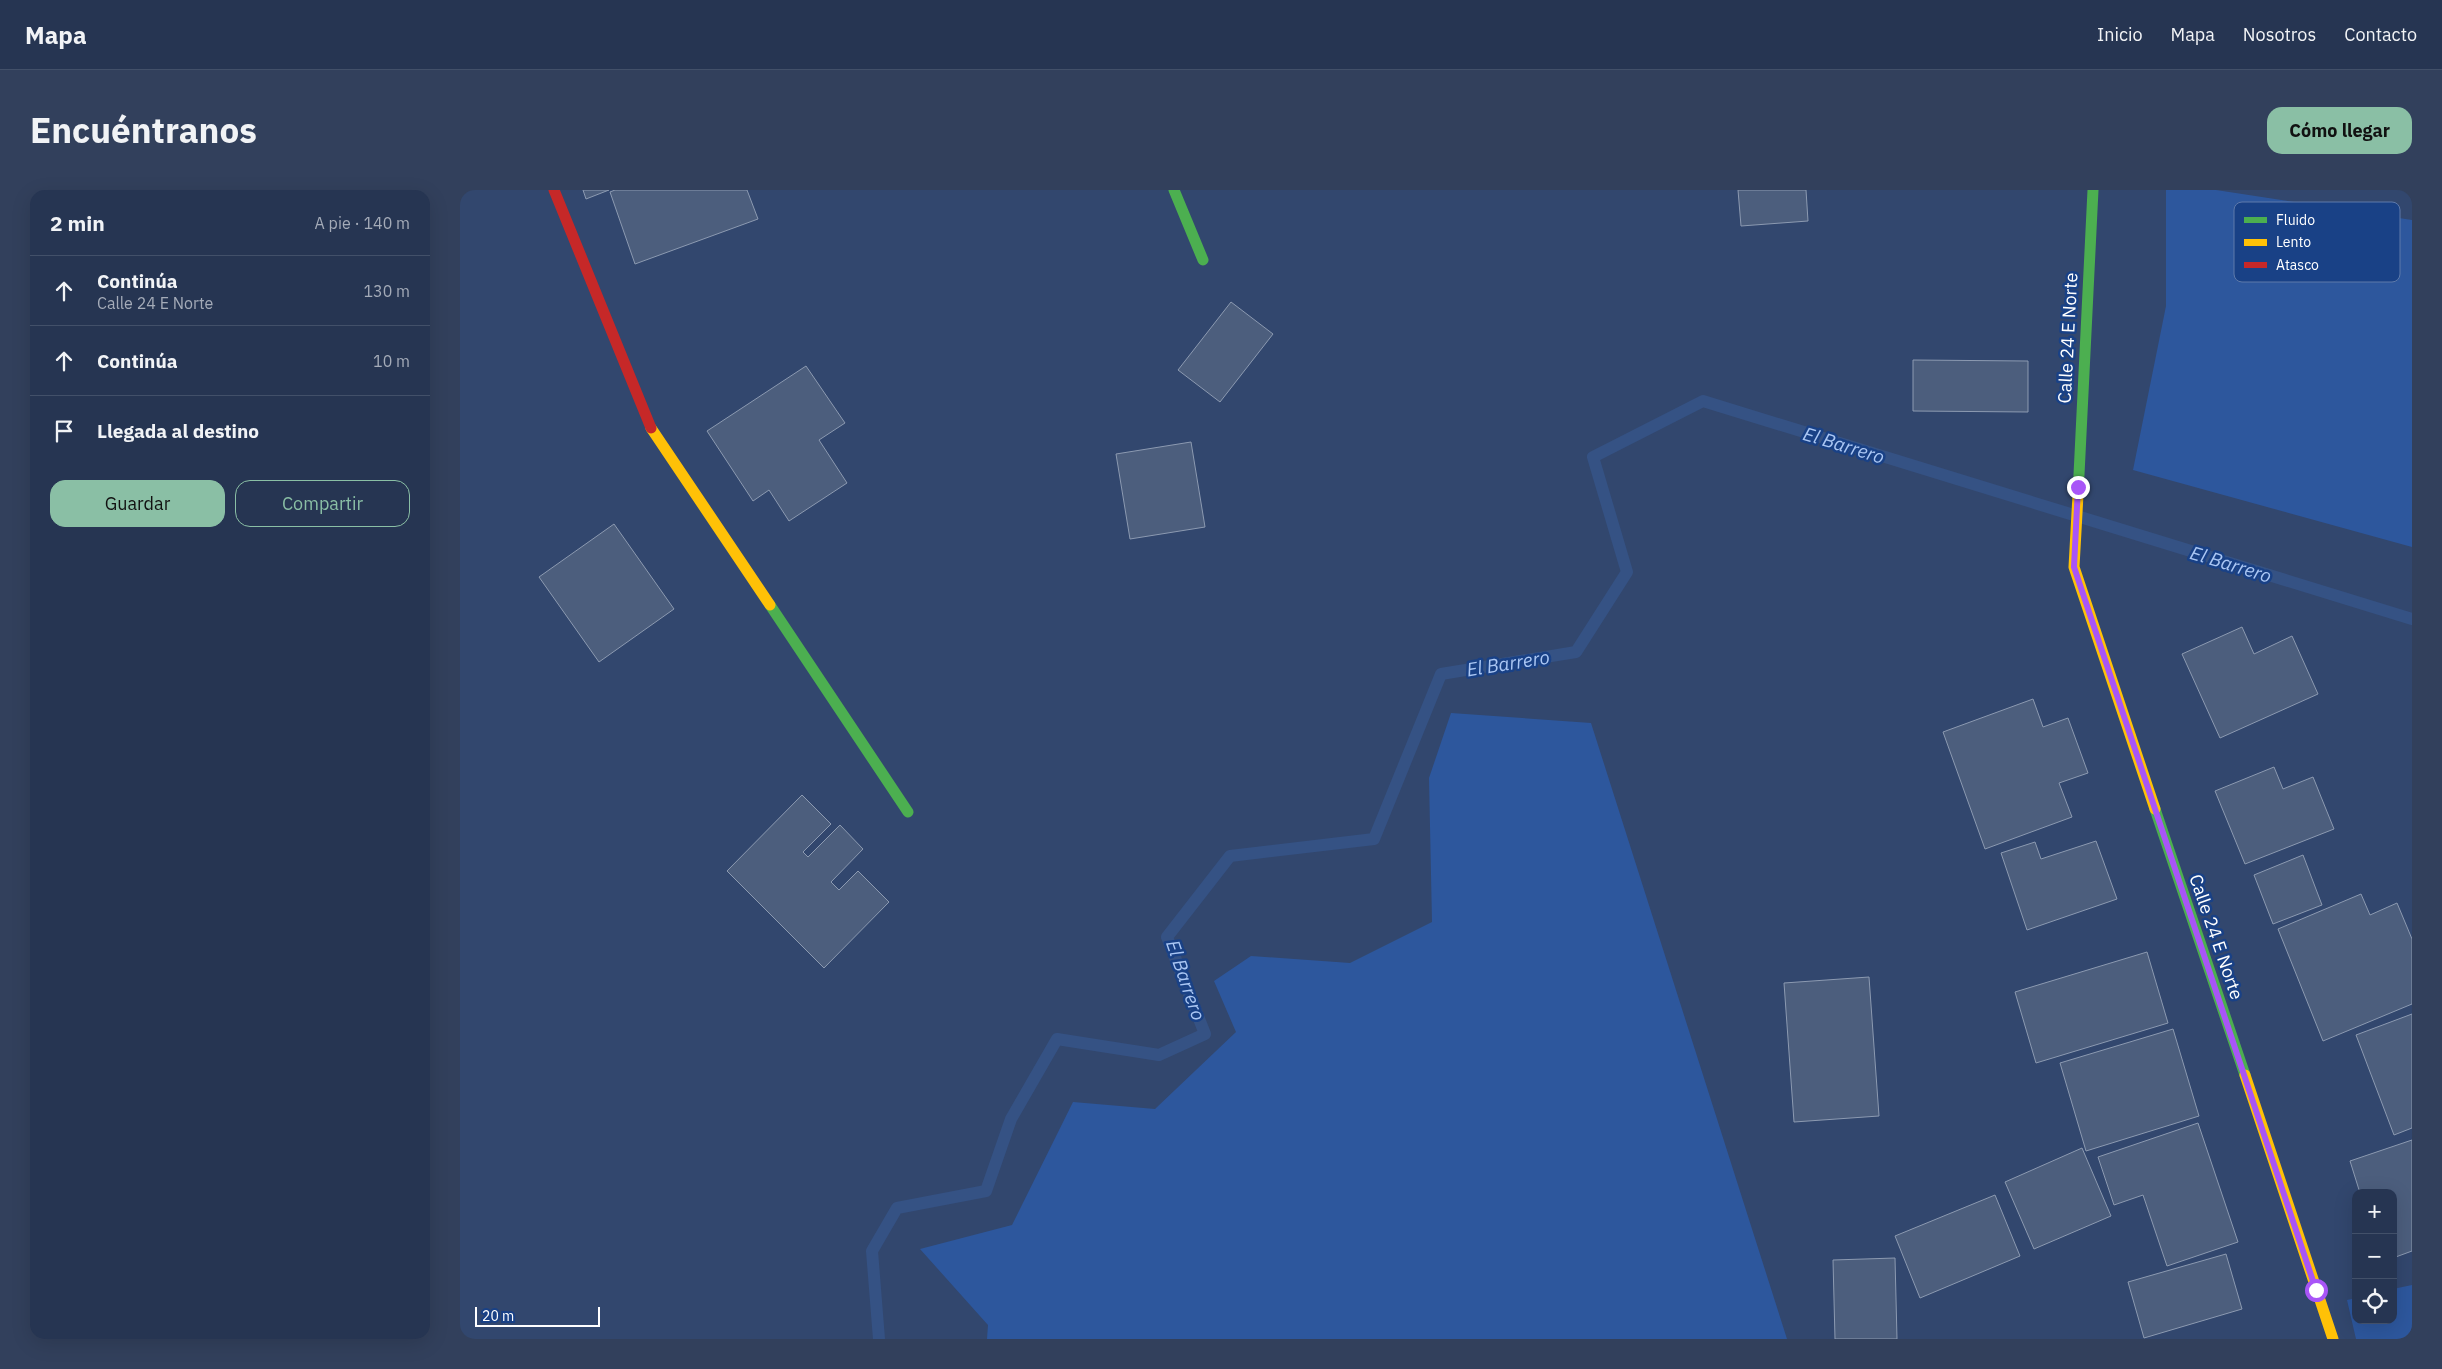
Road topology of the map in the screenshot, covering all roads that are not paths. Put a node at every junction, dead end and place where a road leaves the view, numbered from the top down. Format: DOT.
graph roads {
  1 [pos="554,190"];
  2 [pos="1174,190"];
  3 [pos="2093,190"];
  4 [pos="1203,260"];
  5 [pos="908,812"];
  6 [pos="2333,1339"];
  1 -- 5 [label="main road"];
  2 -- 4 [label="main road"];
  3 -- 6 [label="main road, Calle 24 E Norte"];
}
